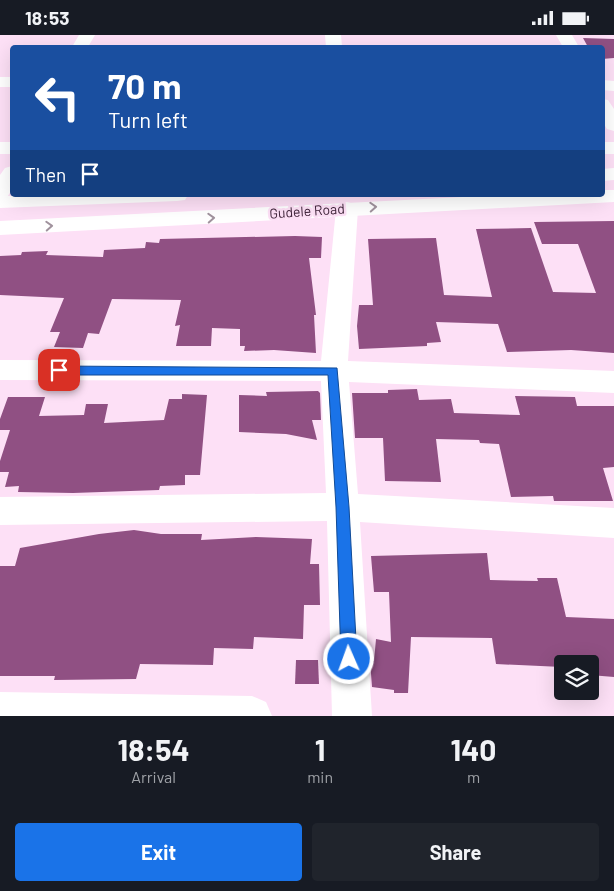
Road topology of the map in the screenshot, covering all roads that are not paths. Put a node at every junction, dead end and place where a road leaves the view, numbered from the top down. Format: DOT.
graph roads {
  1 [pos="605,109"];
  2 [pos="614,125"];
  3 [pos="10,176"];
  4 [pos="0,193"];
  5 [pos="126,197"];
  6 [pos="593,197"];
  7 [pos="0,202"];
  8 [pos="347,209"];
  9 [pos="0,228"];
  10 [pos="0,370"];
  11 [pos="334,371"];
  12 [pos="614,382"];
  13 [pos="343,507"];
  14 [pos="0,511"];
  15 [pos="614,523"];
  16 [pos="0,712"];
  17 [pos="252,716"];
  18 [pos="352,716"];
  1 -- 2 [label="main road"];
  3 -- 4 [label="main road"];
  5 -- 7 [label="main road"];
  8 -- 6 [label="main road, Gudele Road, one-way"];
  9 -- 8 [label="main road, Gudele Road, one-way"];
  8 -- 11 [label="main road"];
  10 -- 11 [label="main road"];
  11 -- 12 [label="main road"];
  11 -- 13 [label="main road"];
  13 -- 14 [label="main road"];
  13 -- 15 [label="main road"];
  13 -- 18 [label="main road"];
  16 -- 17 [label="main road"];
}
